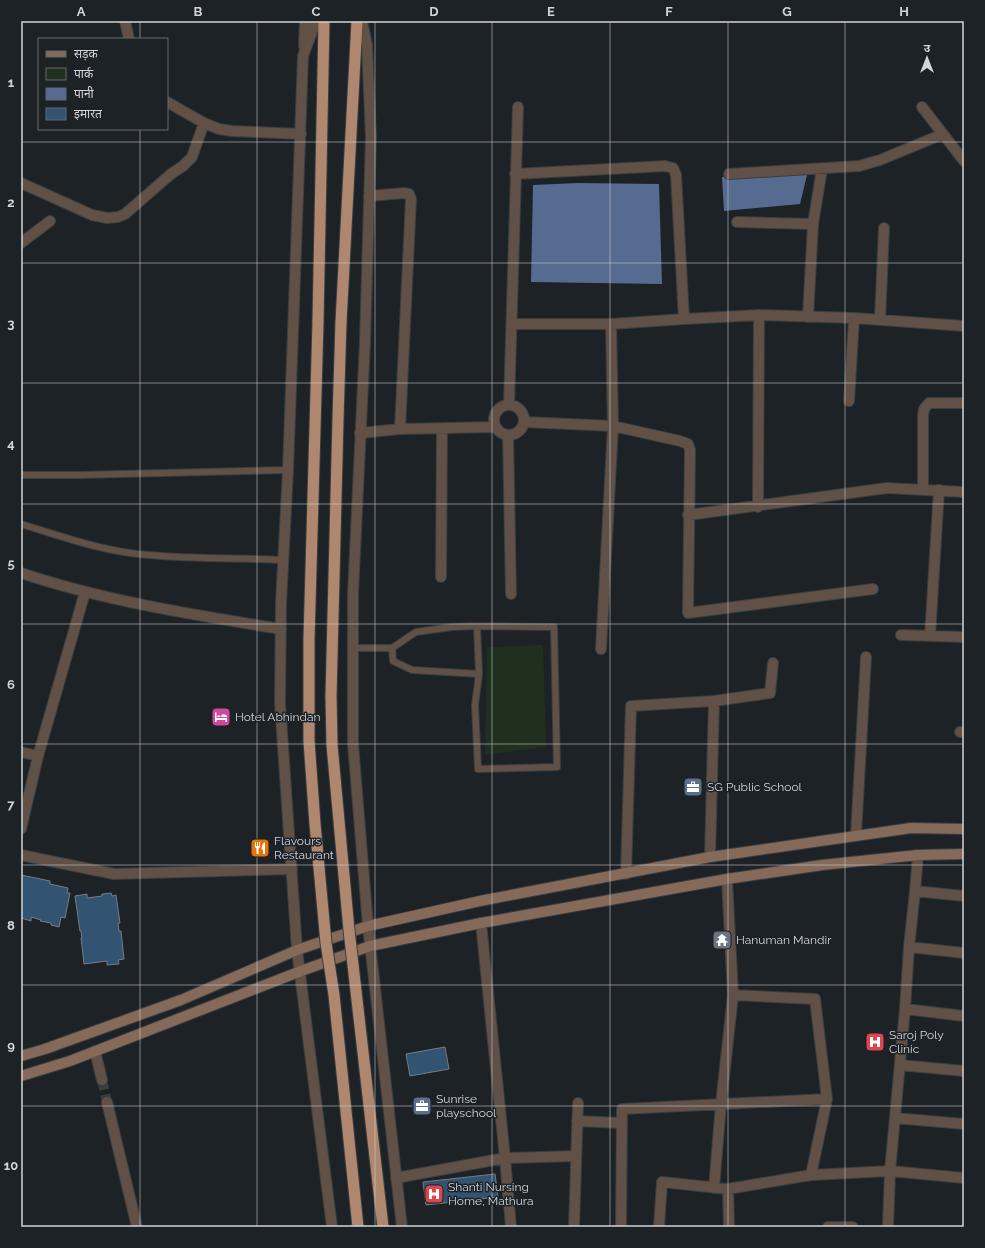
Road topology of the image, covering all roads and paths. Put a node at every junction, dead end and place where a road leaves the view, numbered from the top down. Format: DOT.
graph roads {
  1 [pos="125,21"];
  2 [pos="305,21"];
  3 [pos="316,21"];
  4 [pos="324,21"];
  5 [pos="357,21"];
  6 [pos="362,21"];
  7 [pos="129,38"];
  8 [pos="304,56"];
  9 [pos="168,103"];
  10 [pos="518,107"];
  11 [pos="922,107"];
  12 [pos="204,123"];
  13 [pos="300,134"];
  14 [pos="943,134"];
  15 [pos="964,161"];
  16 [pos="822,169"];
  17 [pos="515,174"];
  18 [pos="729,174"];
  19 [pos="21,184"];
  20 [pos="369,196"];
  21 [pos="50,220"];
  22 [pos="736,222"];
  23 [pos="813,224"];
  24 [pos="884,228"];
  25 [pos="21,243"];
  26 [pos="759,315"];
  27 [pos="808,317"];
  28 [pos="854,318"];
  29 [pos="684,319"];
  30 [pos="880,320"];
  31 [pos="512,324"];
  32 [pos="611,324"];
  33 [pos="964,326"];
  34 [pos="849,401"];
  35 [pos="964,402"];
  36 [pos="509,405"];
  37 [pos="524,422"];
  38 [pos="614,426"];
  39 [pos="495,427"];
  40 [pos="442,428"];
  41 [pos="400,429"];
  42 [pos="360,433"];
  43 [pos="508,435"];
  44 [pos="288,470"];
  45 [pos="21,475"];
  46 [pos="923,489"];
  47 [pos="939,490"];
  48 [pos="964,492"];
  49 [pos="758,507"];
  50 [pos="688,515"];
  51 [pos="21,524"];
  52 [pos="284,560"];
  53 [pos="21,573"];
  54 [pos="441,577"];
  55 [pos="873,589"];
  56 [pos="85,592"];
  57 [pos="511,594"];
  58 [pos="477,626"];
  59 [pos="281,629"];
  60 [pos="901,635"];
  61 [pos="930,636"];
  62 [pos="964,637"];
  63 [pos="352,648"];
  64 [pos="392,648"];
  65 [pos="601,649"];
  66 [pos="866,657"];
  67 [pos="773,662"];
  68 [pos="479,674"];
  69 [pos="714,701"];
  70 [pos="21,752"];
  71 [pos="38,756"];
  72 [pos="21,829"];
  73 [pos="964,829"];
  74 [pos="856,835"];
  75 [pos="964,854"];
  76 [pos="21,855"];
  77 [pos="918,855"];
  78 [pos="710,857"];
  79 [pos="292,870"];
  80 [pos="626,874"];
  81 [pos="727,879"];
  82 [pos="916,891"];
  83 [pos="964,896"];
  84 [pos="481,923"];
  85 [pos="368,926"];
  86 [pos="370,946"];
  87 [pos="909,947"];
  88 [pos="297,950"];
  89 [pos="964,953"];
  90 [pos="301,971"];
  91 [pos="733,995"];
  92 [pos="906,1009"];
  93 [pos="964,1016"];
  94 [pos="95,1051"];
  95 [pos="21,1056"];
  96 [pos="900,1065"];
  97 [pos="964,1070"];
  98 [pos="21,1076"];
  99 [pos="102,1080"];
  100 [pos="827,1100"];
  101 [pos="107,1102"];
  102 [pos="578,1103"];
  103 [pos="721,1104"];
  104 [pos="895,1118"];
  105 [pos="577,1121"];
  106 [pos="621,1123"];
  107 [pos="964,1124"];
  108 [pos="576,1156"];
  109 [pos="505,1158"];
  110 [pos="890,1171"];
  111 [pos="811,1175"];
  112 [pos="396,1178"];
  113 [pos="964,1178"];
  114 [pos="714,1188"];
  115 [pos="728,1189"];
  116 [pos="137,1227"];
  117 [pos="332,1227"];
  118 [pos="358,1227"];
  119 [pos="383,1227"];
  120 [pos="402,1227"];
  121 [pos="510,1227"];
  122 [pos="574,1227"];
  123 [pos="621,1227"];
  124 [pos="659,1227"];
  125 [pos="729,1227"];
  126 [pos="828,1227"];
  127 [pos="852,1227"];
  128 [pos="888,1227"];
  1 -- 7 [label="street"];
  2 -- 8 [label="street"];
  3 -- 8 [label="street"];
  4 -- 118 [label="highway, bridge"];
  5 -- 119 [label="highway, bridge"];
  6 -- 20 [label="street"];
  8 -- 13 [label="street"];
  9 -- 12 [label="street"];
  10 -- 17 [label="street"];
  11 -- 14 [label="street"];
  12 -- 13 [label="street"];
  12 -- 19 [label="street"];
  13 -- 44 [label="street"];
  14 -- 15 [label="street"];
  14 -- 16 [label="street"];
  16 -- 18 [label="street"];
  16 -- 23 [label="street"];
  17 -- 29 [label="street"];
  17 -- 31 [label="street"];
  20 -- 41 [label="street"];
  20 -- 42 [label="street"];
  21 -- 25 [label="street"];
  22 -- 23 [label="street"];
  23 -- 27 [label="street"];
  24 -- 30 [label="street"];
  26 -- 27 [label="street"];
  26 -- 29 [label="street"];
  26 -- 49 [label="street"];
  27 -- 28 [label="street"];
  28 -- 30 [label="street"];
  28 -- 34 [label="street"];
  29 -- 32 [label="street"];
  30 -- 33 [label="street"];
  31 -- 32 [label="street"];
  31 -- 36 [label="street"];
  32 -- 38 [label="street"];
  35 -- 46 [label="street"];
  36 -- 37 [label="street"];
  36 -- 39 [label="street"];
  37 -- 38 [label="street"];
  37 -- 43 [label="street"];
  38 -- 50 [label="street"];
  38 -- 65 [label="street"];
  39 -- 40 [label="street"];
  39 -- 43 [label="street"];
  40 -- 41 [label="street"];
  40 -- 54 [label="street"];
  41 -- 42 [label="street"];
  42 -- 63 [label="street"];
  43 -- 57 [label="street"];
  44 -- 45 [label="lane"];
  44 -- 52 [label="street"];
  46 -- 47 [label="street"];
  46 -- 49 [label="street"];
  47 -- 48 [label="street"];
  47 -- 61 [label="street"];
  49 -- 50 [label="street"];
  50 -- 55 [label="street"];
  51 -- 52 [label="lane"];
  52 -- 59 [label="street"];
  53 -- 56 [label="street"];
  56 -- 59 [label="street"];
  56 -- 71 [label="street"];
  58 -- 64 [label="lane"];
  58 -- 68 [label="lane"];
  58 -- 68 [label="lane"];
  59 -- 79 [label="street"];
  60 -- 61 [label="street"];
  61 -- 62 [label="street"];
  63 -- 64 [label="lane"];
  63 -- 85 [label="street"];
  64 -- 68 [label="lane"];
  66 -- 74 [label="street"];
  67 -- 69 [label="street"];
  69 -- 78 [label="street"];
  69 -- 80 [label="street"];
  70 -- 71 [label="street"];
  71 -- 72 [label="street"];
  73 -- 74 [label="main road"];
  74 -- 78 [label="main road"];
  75 -- 77 [label="main road"];
  76 -- 79 [label="street"];
  77 -- 81 [label="main road"];
  77 -- 82 [label="street"];
  78 -- 80 [label="main road"];
  79 -- 88 [label="street"];
  80 -- 85 [label="main road"];
  81 -- 84 [label="main road"];
  81 -- 91 [label="street"];
  82 -- 83 [label="street"];
  82 -- 87 [label="street"];
  84 -- 86 [label="main road"];
  84 -- 109 [label="street"];
  85 -- 86 [label="street"];
  85 -- 88 [label="main road"];
  86 -- 90 [label="main road"];
  86 -- 112 [label="street"];
  87 -- 89 [label="street"];
  87 -- 92 [label="street"];
  88 -- 90 [label="street"];
  88 -- 95 [label="main road"];
  90 -- 94 [label="main road"];
  90 -- 117 [label="street"];
  91 -- 100 [label="street"];
  91 -- 103 [label="street"];
  92 -- 93 [label="street"];
  92 -- 96 [label="street"];
  94 -- 98 [label="main road"];
  94 -- 99 [label="street"];
  96 -- 97 [label="street"];
  96 -- 104 [label="street"];
  100 -- 103 [label="street"];
  100 -- 111 [label="street"];
  101 -- 116 [label="street"];
  102 -- 105 [label="street"];
  103 -- 106 [label="street"];
  103 -- 114 [label="street"];
  104 -- 107 [label="street"];
  104 -- 110 [label="street"];
  105 -- 106 [label="street"];
  105 -- 108 [label="street"];
  106 -- 123 [label="street"];
  108 -- 109 [label="street"];
  108 -- 122 [label="street"];
  109 -- 112 [label="street"];
  109 -- 121 [label="street"];
  110 -- 111 [label="street"];
  110 -- 113 [label="street"];
  110 -- 128 [label="street"];
  111 -- 115 [label="street"];
  112 -- 120 [label="street"];
  114 -- 115 [label="street"];
  114 -- 124 [label="street"];
  115 -- 125 [label="street"];
  126 -- 127 [label="street"];
}
